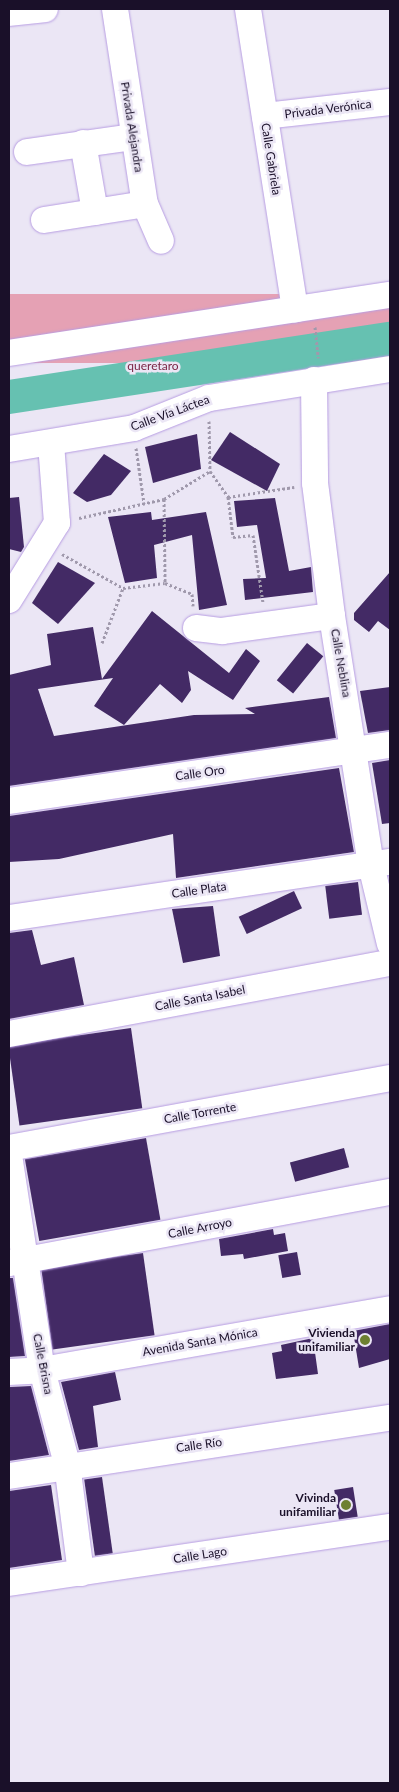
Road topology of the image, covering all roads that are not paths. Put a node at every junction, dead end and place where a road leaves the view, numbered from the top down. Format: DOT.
graph roads {
  1 [pos="45,9"];
  2 [pos="115,9"];
  3 [pos="248,9"];
  4 [pos="9,13"];
  5 [pos="390,102"];
  6 [pos="265,116"];
  7 [pos="134,137"];
  8 [pos="83,143"];
  9 [pos="27,152"];
  10 [pos="145,204"];
  11 [pos="94,212"];
  12 [pos="44,220"];
  13 [pos="161,242"];
  14 [pos="390,295"];
  15 [pos="295,309"];
  16 [pos="9,353"];
  17 [pos="316,368"];
  18 [pos="390,369"];
  19 [pos="51,443"];
  20 [pos="9,449"];
  21 [pos="9,600"];
  22 [pos="332,616"];
  23 [pos="196,628"];
  24 [pos="390,745"];
  25 [pos="355,750"];
  26 [pos="9,801"];
  27 [pos="380,864"];
  28 [pos="9,918"];
  29 [pos="390,944"];
  30 [pos="390,962"];
  31 [pos="9,1034"];
  32 [pos="390,1078"];
  33 [pos="9,1148"];
  34 [pos="9,1155"];
  35 [pos="390,1192"];
  36 [pos="18,1262"];
  37 [pos="390,1309"];
  38 [pos="42,1370"];
  39 [pos="9,1372"];
  40 [pos="390,1418"];
  41 [pos="67,1464"];
  42 [pos="9,1476"];
  43 [pos="390,1527"];
  44 [pos="82,1573"];
  45 [pos="9,1583"];
  1 -- 4 [label="street"];
  2 -- 7 [label="street, Privada Alejandra"];
  3 -- 6 [label="street, Calle Gabriela"];
  5 -- 6 [label="street, Privada Verónica"];
  6 -- 15 [label="street, Calle Gabriela"];
  7 -- 8 [label="street"];
  7 -- 10 [label="street, Privada Alejandra"];
  8 -- 9 [label="street"];
  8 -- 11 [label="street"];
  10 -- 11 [label="street"];
  10 -- 13 [label="street, Privada Alejandra"];
  11 -- 12 [label="street"];
  14 -- 15 [label="street"];
  15 -- 16 [label="street"];
  17 -- 18 [label="street, Calle Vía Láctea"];
  17 -- 19 [label="street, Calle Vía Láctea"];
  17 -- 22 [label="street, Calle Neblina"];
  19 -- 20 [label="street, Calle Vía Láctea"];
  19 -- 21 [label="street"];
  22 -- 23 [label="street"];
  22 -- 25 [label="street, Calle Neblina"];
  24 -- 25 [label="street, Calle Oro"];
  25 -- 26 [label="street, Calle Oro"];
  25 -- 27 [label="street, Calle Neblina"];
  27 -- 28 [label="street, Calle Plata"];
  27 -- 29 [label="street, Calle Neblina"];
  30 -- 31 [label="street, Calle Santa Isabel"];
  32 -- 33 [label="street, Calle Torrente"];
  34 -- 36 [label="street, Calle Brisna"];
  35 -- 36 [label="street, Calle Arroyo"];
  36 -- 38 [label="street, Calle Brisna"];
  37 -- 38 [label="street, Avenida Santa Mónica"];
  38 -- 39 [label="street, Avenida Santa Mónica"];
  38 -- 41 [label="street, Calle Brisna"];
  40 -- 41 [label="street, Calle Río"];
  41 -- 42 [label="street, Calle Río"];
  41 -- 44 [label="street, Calle Brisna"];
  43 -- 44 [label="street, Calle Lago"];
  44 -- 45 [label="street, Calle Lago"];
}
